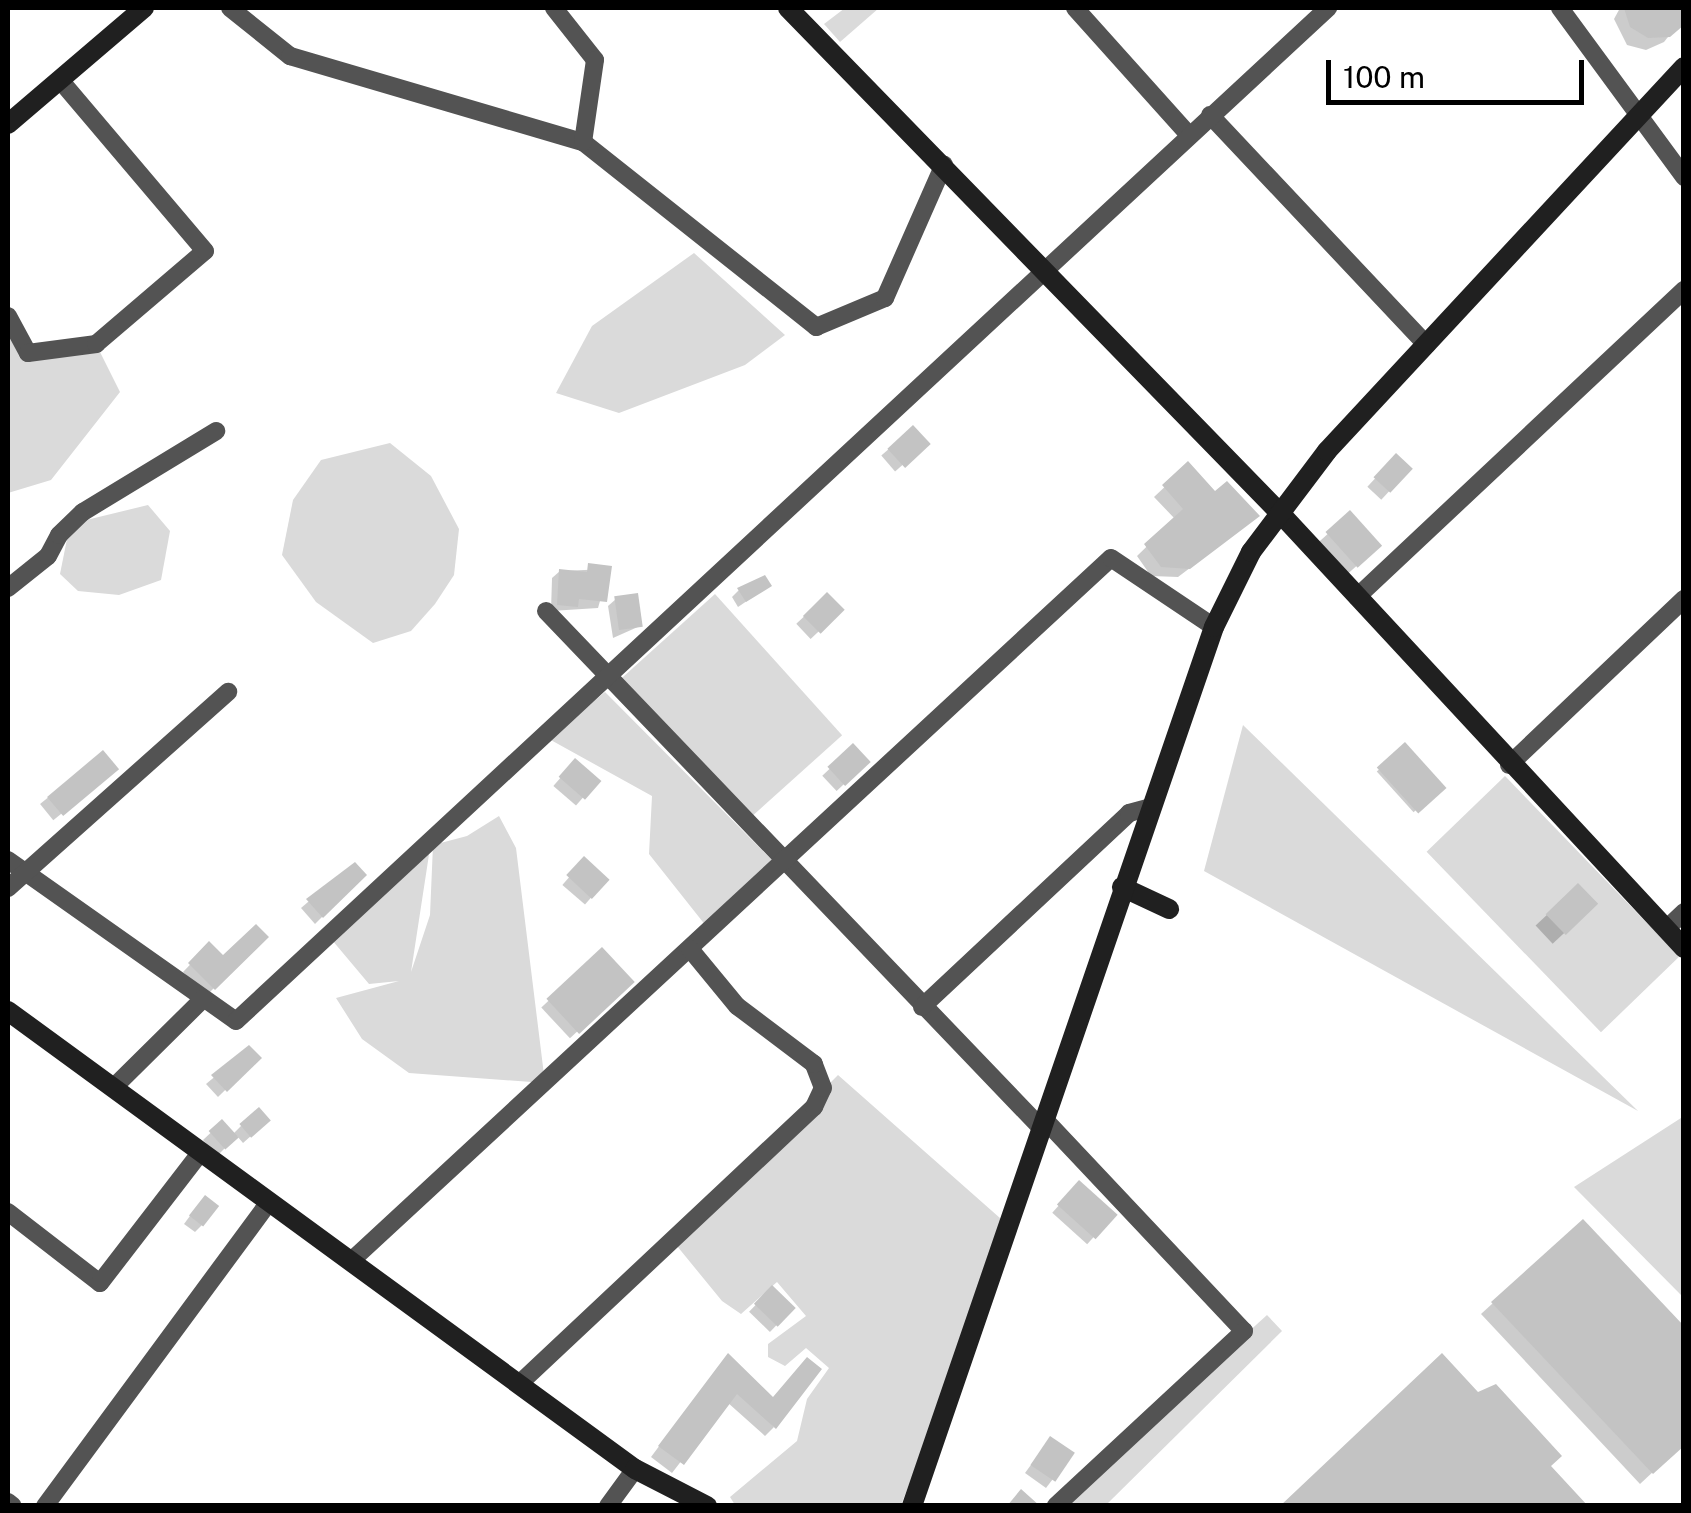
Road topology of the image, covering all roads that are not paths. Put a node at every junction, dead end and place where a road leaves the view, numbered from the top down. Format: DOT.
graph roads {
  1 [pos="144,8"];
  2 [pos="230,8"];
  3 [pos="554,8"];
  4 [pos="788,8"];
  5 [pos="1075,8"];
  6 [pos="1328,8"];
  7 [pos="1560,8"];
  8 [pos="1684,67"];
  9 [pos="60,80"];
  10 [pos="1210,115"];
  11 [pos="1639,116"];
  12 [pos="8,124"];
  13 [pos="1189,135"];
  14 [pos="583,142"];
  15 [pos="944,164"];
  16 [pos="1684,177"];
  17 [pos="1042,269"];
  18 [pos="1684,290"];
  19 [pos="8,316"];
  20 [pos="1426,345"];
  21 [pos="216,431"];
  22 [pos="1280,513"];
  23 [pos="8,588"];
  24 [pos="1357,598"];
  25 [pos="1684,599"];
  26 [pos="546,611"];
  27 [pos="1214,627"];
  28 [pos="605,676"];
  29 [pos="228,692"];
  30 [pos="1509,765"];
  31 [pos="1151,807"];
  32 [pos="8,860"];
  33 [pos="784,863"];
  34 [pos="24,872"];
  35 [pos="1122,887"];
  36 [pos="8,888"];
  37 [pos="1169,909"];
  38 [pos="1684,912"];
  39 [pos="1666,929"];
  40 [pos="1684,948"];
  41 [pos="690,949"];
  42 [pos="204,999"];
  43 [pos="922,1007"];
  44 [pos="8,1011"];
  45 [pos="113,1088"];
  46 [pos="1044,1124"];
  47 [pos="201,1152"];
  48 [pos="269,1202"];
  49 [pos="8,1212"];
  50 [pos="350,1261"];
  51 [pos="519,1384"];
  52 [pos="635,1469"];
  53 [pos="44,1506"];
  54 [pos="608,1506"];
  55 [pos="707,1506"];
  56 [pos="912,1506"];
  57 [pos="1056,1506"];
  1 -- 9 [label="street"];
  2 -- 14 [label="street"];
  3 -- 14 [label="street"];
  4 -- 15 [label="street"];
  5 -- 13 [label="street"];
  6 -- 10 [label="street"];
  7 -- 11 [label="street"];
  8 -- 11 [label="street"];
  9 -- 12 [label="street"];
  9 -- 19 [label="street"];
  10 -- 13 [label="street"];
  10 -- 20 [label="street"];
  11 -- 16 [label="street"];
  11 -- 20 [label="street"];
  13 -- 17 [label="street"];
  14 -- 15 [label="street"];
  15 -- 17 [label="street"];
  17 -- 22 [label="street"];
  17 -- 28 [label="street"];
  18 -- 24 [label="street"];
  20 -- 22 [label="street"];
  21 -- 23 [label="street"];
  22 -- 24 [label="street"];
  22 -- 27 [label="street"];
  24 -- 30 [label="street"];
  25 -- 30 [label="street"];
  26 -- 28 [label="street"];
  27 -- 31 [label="street"];
  27 -- 33 [label="street"];
  28 -- 33 [label="street"];
  28 -- 42 [label="street"];
  29 -- 34 [label="street"];
  30 -- 39 [label="street"];
  31 -- 35 [label="street"];
  31 -- 43 [label="street"];
  32 -- 34 [label="street"];
  33 -- 41 [label="street"];
  33 -- 43 [label="street"];
  34 -- 36 [label="street"];
  34 -- 42 [label="street"];
  35 -- 37 [label="street"];
  35 -- 46 [label="street"];
  38 -- 39 [label="street"];
  39 -- 40 [label="street"];
  41 -- 50 [label="street"];
  41 -- 51 [label="street"];
  42 -- 45 [label="street"];
  43 -- 46 [label="street"];
  44 -- 45 [label="street"];
  45 -- 47 [label="street"];
  46 -- 56 [label="street"];
  46 -- 57 [label="street"];
  47 -- 48 [label="street"];
  47 -- 49 [label="street"];
  48 -- 50 [label="street"];
  48 -- 53 [label="street"];
  50 -- 51 [label="street"];
  51 -- 52 [label="street"];
  52 -- 54 [label="street"];
  52 -- 55 [label="street"];
}
